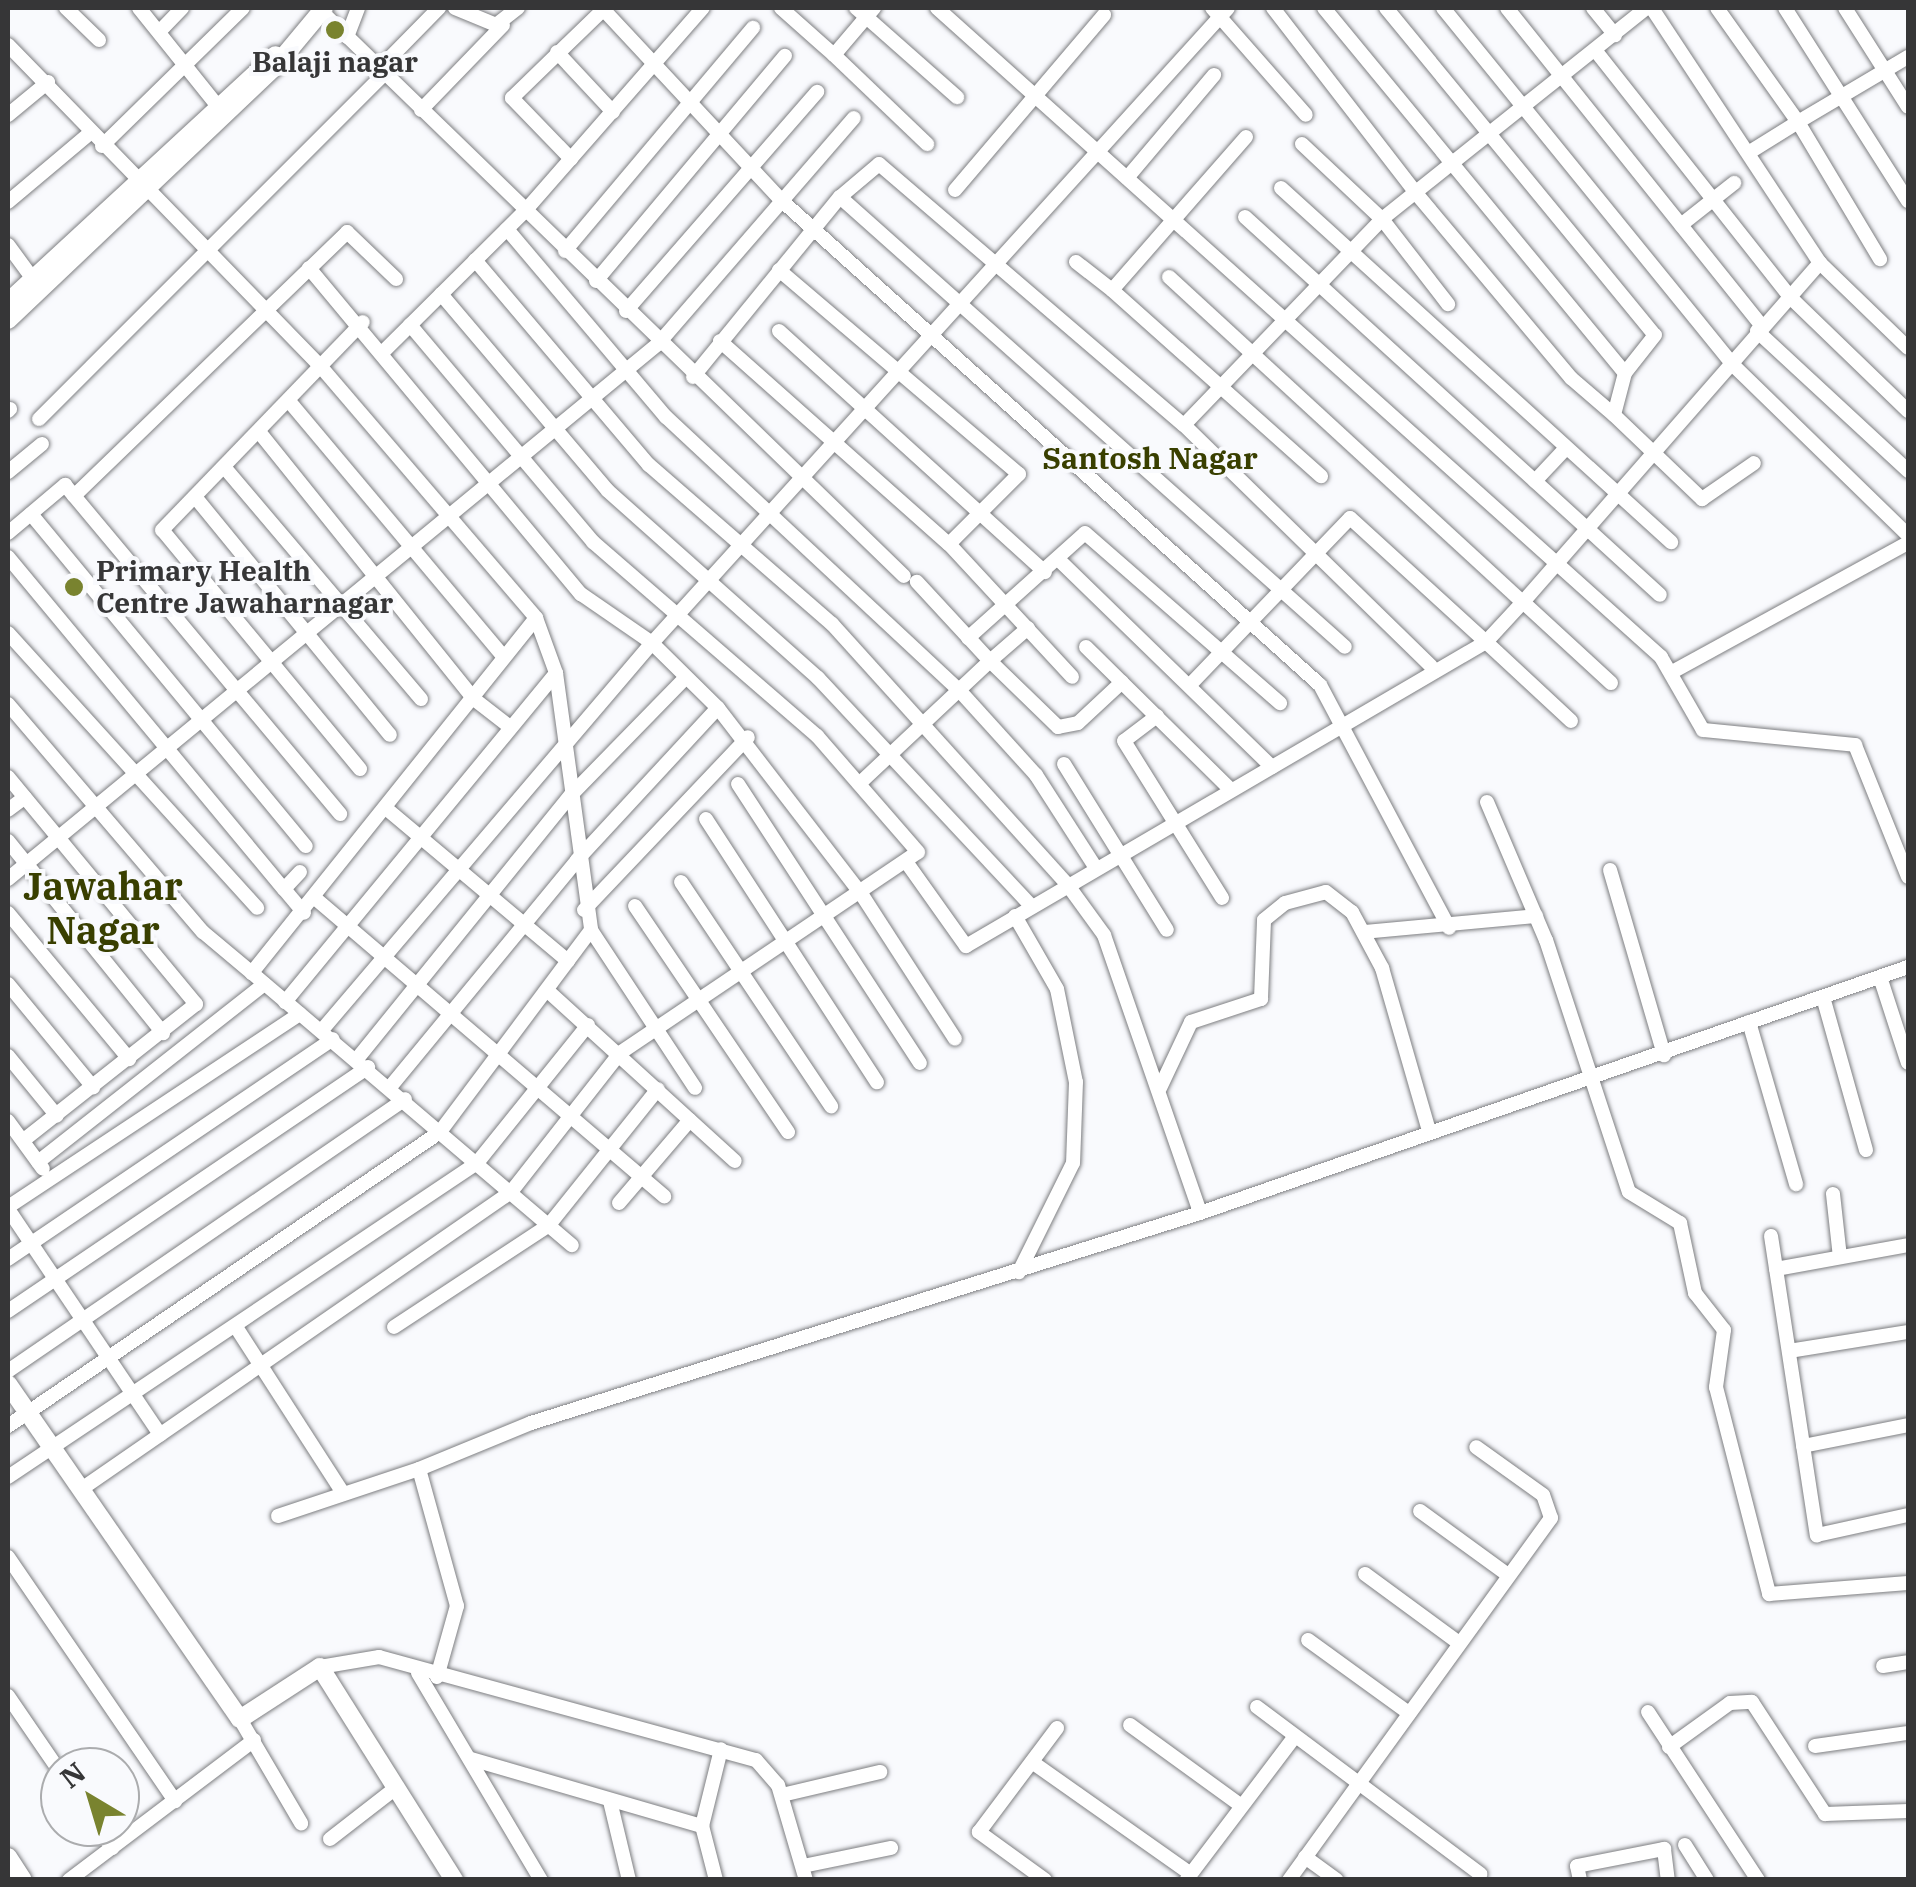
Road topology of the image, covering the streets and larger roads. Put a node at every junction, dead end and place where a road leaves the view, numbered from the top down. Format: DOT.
graph roads {
  1 [pos="139,8"];
  2 [pos="182,8"];
  3 [pos="243,8"];
  4 [pos="358,8"];
  5 [pos="440,8"];
  6 [pos="455,8"];
  7 [pos="518,8"];
  8 [pos="603,8"];
  9 [pos="703,8"];
  10 [pos="781,8"];
  11 [pos="937,8"];
  12 [pos="1273,8"];
  13 [pos="1324,8"];
  14 [pos="1386,8"];
  15 [pos="1443,8"];
  16 [pos="1507,8"];
  17 [pos="1593,8"];
  18 [pos="1649,8"];
  19 [pos="1718,8"];
  20 [pos="1785,8"];
  21 [pos="1846,8"];
  22 [pos="321,9"];
  23 [pos="74,10"];
  24 [pos="865,10"];
  25 [pos="1220,10"];
  26 [pos="1104,15"];
  27 [pos="502,25"];
  28 [pos="754,28"];
  29 [pos="158,32"];
  30 [pos="1615,35"];
  31 [pos="347,37"];
  32 [pos="99,40"];
  33 [pos="8,45"];
  34 [pos="1596,50"];
  35 [pos="557,52"];
  36 [pos="276,55"];
  37 [pos="834,55"];
  38 [pos="785,56"];
  39 [pos="1908,57"];
  40 [pos="656,64"];
  41 [pos="1887,68"];
  42 [pos="186,69"];
  43 [pos="382,71"];
  44 [pos="1214,76"];
  45 [pos="1563,76"];
  46 [pos="48,82"];
  47 [pos="1846,91"];
  48 [pos="817,92"];
  49 [pos="1036,94"];
  50 [pos="958,97"];
  51 [pos="687,100"];
  52 [pos="216,104"];
  53 [pos="1908,107"];
  54 [pos="1524,108"];
  55 [pos="421,110"];
  56 [pos="613,112"];
  57 [pos="8,115"];
  58 [pos="1306,115"];
  59 [pos="854,118"];
  60 [pos="1798,122"];
  61 [pos="91,132"];
  62 [pos="1490,133"];
  63 [pos="718,134"];
  64 [pos="1246,137"];
  65 [pos="928,144"];
  66 [pos="1302,144"];
  67 [pos="102,146"];
  68 [pos="1097,150"];
  69 [pos="1753,150"];
  70 [pos="571,159"];
  71 [pos="1457,159"];
  72 [pos="749,168"];
  73 [pos="1128,178"];
  74 [pos="1734,183"];
  75 [pos="142,186"];
  76 [pos="1281,188"];
  77 [pos="955,190"];
  78 [pos="1415,192"];
  79 [pos="840,197"];
  80 [pos="781,200"];
  81 [pos="1713,200"];
  82 [pos="1908,201"];
  83 [pos="8,202"];
  84 [pos="525,211"];
  85 [pos="1245,216"];
  86 [pos="1176,220"];
  87 [pos="1382,220"];
  88 [pos="1681,226"];
  89 [pos="506,229"];
  90 [pos="813,230"];
  91 [pos="8,244"];
  92 [pos="1351,250"];
  93 [pos="565,251"];
  94 [pos="205,252"];
  95 [pos="1880,259"];
  96 [pos="475,260"];
  97 [pos="1076,262"];
  98 [pos="1820,263"];
  99 [pos="998,266"];
  100 [pos="309,268"];
  101 [pos="779,270"];
  102 [pos="1169,277"];
  103 [pos="33,278"];
  104 [pos="396,279"];
  105 [pos="596,281"];
  106 [pos="1318,284"];
  107 [pos="1112,290"];
  108 [pos="441,294"];
  109 [pos="1790,297"];
  110 [pos="8,302"];
  111 [pos="965,303"];
  112 [pos="1448,304"];
  113 [pos="265,311"];
  114 [pos="626,311"];
  115 [pos="1283,319"];
  116 [pos="8,320"];
  117 [pos="363,322"];
  118 [pos="410,325"];
  119 [pos="1759,328"];
  120 [pos="779,331"];
  121 [pos="934,339"];
  122 [pos="720,340"];
  123 [pos="658,344"];
  124 [pos="1908,348"];
  125 [pos="1252,350"];
  126 [pos="384,351"];
  127 [pos="1731,363"];
  128 [pos="322,368"];
  129 [pos="625,369"];
  130 [pos="1625,373"];
  131 [pos="904,374"];
  132 [pos="694,377"];
  133 [pos="1220,382"];
  134 [pos="590,398"];
  135 [pos="289,402"];
  136 [pos="1908,411"];
  137 [pos="869,412"];
  138 [pos="1614,415"];
  139 [pos="39,420"];
  140 [pos="1184,424"];
  141 [pos="555,428"];
  142 [pos="260,432"];
  143 [pos="42,444"];
  144 [pos="837,446"];
  145 [pos="1566,448"];
  146 [pos="1656,455"];
  147 [pos="519,457"];
  148 [pos="1754,462"];
  149 [pos="225,468"];
  150 [pos="1908,471"];
  151 [pos="8,472"];
  152 [pos="1321,476"];
  153 [pos="1535,481"];
  154 [pos="803,482"];
  155 [pos="486,485"];
  156 [pos="74,496"];
  157 [pos="196,498"];
  158 [pos="1620,498"];
  159 [pos="985,508"];
  160 [pos="31,514"];
  161 [pos="771,515"];
  162 [pos="447,516"];
  163 [pos="1590,531"];
  164 [pos="8,533"];
  165 [pos="1908,535"];
  166 [pos="1671,542"];
  167 [pos="1908,543"];
  168 [pos="949,544"];
  169 [pos="1316,544"];
  170 [pos="742,545"];
  171 [pos="410,547"];
  172 [pos="8,557"];
  173 [pos="1058,560"];
  174 [pos="1557,566"];
  175 [pos="1045,572"];
  176 [pos="377,575"];
  177 [pos="710,578"];
  178 [pos="1281,584"];
  179 [pos="1660,595"];
  180 [pos="1524,602"];
  181 [pos="341,604"];
  182 [pos="1007,604"];
  183 [pos="678,613"];
  184 [pos="536,618"];
  185 [pos="1247,619"];
  186 [pos="1028,628"];
  187 [pos="8,633"];
  188 [pos="305,634"];
  189 [pos="968,638"];
  190 [pos="1486,642"];
  191 [pos="652,643"];
  192 [pos="1086,647"];
  193 [pos="1345,647"];
  194 [pos="1221,649"];
  195 [pos="504,657"];
  196 [pos="990,661"];
  197 [pos="271,662"];
  198 [pos="1431,666"];
  199 [pos="1674,671"];
  200 [pos="556,672"];
  201 [pos="1072,677"];
  202 [pos="686,678"];
  203 [pos="1122,682"];
  204 [pos="1611,683"];
  205 [pos="1190,685"];
  206 [pos="958,689"];
  207 [pos="236,690"];
  208 [pos="474,698"];
  209 [pos="421,699"];
  210 [pos="1280,702"];
  211 [pos="8,704"];
  212 [pos="718,708"];
  213 [pos="1157,716"];
  214 [pos="202,719"];
  215 [pos="925,721"];
  216 [pos="1571,721"];
  217 [pos="1344,726"];
  218 [pos="510,728"];
  219 [pos="390,735"];
  220 [pos="748,738"];
  221 [pos="560,741"];
  222 [pos="167,748"];
  223 [pos="893,752"];
  224 [pos="1064,764"];
  225 [pos="1272,767"];
  226 [pos="360,769"];
  227 [pos="8,777"];
  228 [pos="131,778"];
  229 [pos="860,783"];
  230 [pos="738,784"];
  231 [pos="1231,790"];
  232 [pos="571,796"];
  233 [pos="25,797"];
  234 [pos="1488,802"];
  235 [pos="95,807"];
  236 [pos="8,810"];
  237 [pos="388,810"];
  238 [pos="340,814"];
  239 [pos="706,820"];
  240 [pos="1180,821"];
  241 [pos="58,837"];
  242 [pos="420,838"];
  243 [pos="8,842"];
  244 [pos="306,846"];
  245 [pos="1122,853"];
  246 [pos="577,860"];
  247 [pos="907,863"];
  248 [pos="26,864"];
  249 [pos="456,866"];
  250 [pos="1096,868"];
  251 [pos="1610,870"];
  252 [pos="300,872"];
  253 [pos="1908,877"];
  254 [pos="8,879"];
  255 [pos="681,882"];
  256 [pos="1067,884"];
  257 [pos="284,889"];
  258 [pos="862,895"];
  259 [pos="490,898"];
  260 [pos="1222,898"];
  261 [pos="316,899"];
  262 [pos="634,906"];
  263 [pos="1031,906"];
  264 [pos="257,908"];
  265 [pos="584,910"];
  266 [pos="8,913"];
  267 [pos="304,913"];
  268 [pos="1016,916"];
  269 [pos="1536,916"];
  270 [pos="827,920"];
  271 [pos="350,924"];
  272 [pos="524,926"];
  273 [pos="1448,928"];
  274 [pos="591,930"];
  275 [pos="1167,930"];
  276 [pos="1364,932"];
  277 [pos="788,946"];
  278 [pos="384,956"];
  279 [pos="568,961"];
  280 [pos="1908,967"];
  281 [pos="743,976"];
  282 [pos="258,979"];
  283 [pos="1881,980"];
  284 [pos="8,984"];
  285 [pos="418,987"];
  286 [pos="549,992"];
  287 [pos="1823,998"];
  288 [pos="285,1002"];
  289 [pos="700,1004"];
  290 [pos="450,1012"];
  291 [pos="300,1014"];
  292 [pos="1748,1022"];
  293 [pos="588,1025"];
  294 [pos="657,1031"];
  295 [pos="163,1033"];
  296 [pos="327,1034"];
  297 [pos="954,1039"];
  298 [pos="620,1053"];
  299 [pos="502,1054"];
  300 [pos="1664,1055"];
  301 [pos="8,1056"];
  302 [pos="130,1059"];
  303 [pos="362,1063"];
  304 [pos="920,1063"];
  305 [pos="1908,1063"];
  306 [pos="1591,1080"];
  307 [pos="877,1082"];
  308 [pos="391,1086"];
  309 [pos="537,1086"];
  310 [pos="93,1088"];
  311 [pos="695,1088"];
  312 [pos="658,1089"];
  313 [pos="1160,1089"];
  314 [pos="405,1098"];
  315 [pos="831,1106"];
  316 [pos="57,1116"];
  317 [pos="570,1116"];
  318 [pos="690,1120"];
  319 [pos="8,1121"];
  320 [pos="1429,1131"];
  321 [pos="440,1132"];
  322 [pos="788,1132"];
  323 [pos="24,1140"];
  324 [pos="606,1148"];
  325 [pos="1866,1150"];
  326 [pos="735,1161"];
  327 [pos="38,1162"];
  328 [pos="478,1163"];
  329 [pos="642,1177"];
  330 [pos="49,1178"];
  331 [pos="1796,1184"];
  332 [pos="512,1192"];
  333 [pos="1833,1194"];
  334 [pos="664,1196"];
  335 [pos="619,1203"];
  336 [pos="8,1208"];
  337 [pos="1200,1213"];
  338 [pos="549,1225"];
  339 [pos="1771,1236"];
  340 [pos="30,1244"];
  341 [pos="572,1244"];
  342 [pos="1908,1246"];
  343 [pos="1840,1258"];
  344 [pos="8,1259"];
  345 [pos="1776,1269"];
  346 [pos="1020,1272"];
  347 [pos="53,1282"];
  348 [pos="8,1311"];
  349 [pos="82,1320"];
  350 [pos="236,1326"];
  351 [pos="394,1327"];
  352 [pos="1908,1332"];
  353 [pos="1788,1351"];
  354 [pos="106,1356"];
  355 [pos="261,1364"];
  356 [pos="8,1371"];
  357 [pos="8,1384"];
  358 [pos="134,1395"];
  359 [pos="26,1413"];
  360 [pos="1908,1424"];
  361 [pos="8,1426"];
  362 [pos="160,1434"];
  363 [pos="1476,1446"];
  364 [pos="1803,1446"];
  365 [pos="52,1449"];
  366 [pos="419,1468"];
  367 [pos="8,1477"];
  368 [pos="80,1490"];
  369 [pos="342,1490"];
  370 [pos="1420,1511"];
  371 [pos="278,1516"];
  372 [pos="1908,1516"];
  373 [pos="8,1557"];
  374 [pos="1365,1574"];
  375 [pos="1508,1574"];
  376 [pos="1908,1584"];
  377 [pos="1308,1640"];
  378 [pos="1459,1643"];
  379 [pos="1908,1662"];
  380 [pos="1883,1666"];
  381 [pos="320,1667"];
  382 [pos="418,1672"];
  383 [pos="437,1677"];
  384 [pos="8,1696"];
  385 [pos="1257,1707"];
  386 [pos="1648,1712"];
  387 [pos="1409,1713"];
  388 [pos="240,1719"];
  389 [pos="1130,1725"];
  390 [pos="1056,1728"];
  391 [pos="1908,1732"];
  392 [pos="1295,1736"];
  393 [pos="254,1740"];
  394 [pos="1815,1746"];
  395 [pos="43,1747"];
  396 [pos="1668,1747"];
  397 [pos="721,1749"];
  398 [pos="472,1759"];
  399 [pos="1032,1762"];
  400 [pos="880,1772"];
  401 [pos="1360,1784"];
  402 [pos="397,1786"];
  403 [pos="782,1795"];
  404 [pos="175,1801"];
  405 [pos="610,1802"];
  406 [pos="1240,1805"];
  407 [pos="1908,1811"];
  408 [pos="300,1823"];
  409 [pos="702,1826"];
  410 [pos="330,1839"];
  411 [pos="1685,1845"];
  412 [pos="112,1848"];
  413 [pos="891,1848"];
  414 [pos="8,1857"];
  415 [pos="1305,1858"];
  416 [pos="805,1873"];
  417 [pos="1480,1874"];
  418 [pos="449,1877"];
  419 [pos="1189,1877"];
  420 [pos="24,1880"];
  421 [pos="68,1880"];
  422 [pos="541,1880"];
  423 [pos="629,1880"];
  424 [pos="716,1880"];
  425 [pos="1045,1880"];
  426 [pos="1288,1880"];
  427 [pos="1337,1880"];
  428 [pos="1580,1880"];
  429 [pos="1668,1880"];
  430 [pos="1706,1880"];
  431 [pos="1758,1880"];
  1 -- 29 [label="street"];
  2 -- 29 [label="street"];
  3 -- 42 [label="street"];
  4 -- 31 [label="street"];
  5 -- 43 [label="street"];
  6 -- 27 [label="street"];
  7 -- 27 [label="street"];
  8 -- 35 [label="street"];
  8 -- 40 [label="street"];
  9 -- 40 [label="street"];
  10 -- 37 [label="street"];
  11 -- 49 [label="street"];
  12 -- 78 [label="street"];
  13 -- 71 [label="street"];
  14 -- 62 [label="street"];
  15 -- 54 [label="street"];
  16 -- 45 [label="street"];
  17 -- 30 [label="street"];
  18 -- 30 [label="street"];
  18 -- 69 [label="street"];
  19 -- 60 [label="street"];
  20 -- 47 [label="street"];
  21 -- 41 [label="street"];
  22 -- 31 [label="street"];
  22 -- 36 [label="street"];
  23 -- 32 [label="street"];
  24 -- 37 [label="street"];
  24 -- 50 [label="street"];
  25 -- 58 [label="street"];
  25 -- 68 [label="street"];
  26 -- 49 [label="street"];
  27 -- 55 [label="street"];
  28 -- 51 [label="street"];
  29 -- 42 [label="street"];
  30 -- 34 [label="street"];
  31 -- 43 [label="street"];
  33 -- 46 [label="street"];
  34 -- 45 [label="street"];
  34 -- 81 [label="street"];
  35 -- 56 [label="street"];
  35 -- 70 [label="street"];
  36 -- 52 [label="street"];
  36 -- 75 [label="street"];
  37 -- 65 [label="street"];
  38 -- 63 [label="street"];
  39 -- 41 [label="street"];
  40 -- 51 [label="street"];
  40 -- 56 [label="street"];
  41 -- 47 [label="street"];
  41 -- 53 [label="street"];
  42 -- 52 [label="street"];
  42 -- 67 [label="street"];
  43 -- 55 [label="street"];
  43 -- 94 [label="street"];
  44 -- 73 [label="street"];
  45 -- 54 [label="street"];
  45 -- 88 [label="street"];
  46 -- 57 [label="street"];
  46 -- 61 [label="street"];
  47 -- 60 [label="street"];
  47 -- 82 [label="street"];
  48 -- 72 [label="street"];
  49 -- 68 [label="street"];
  49 -- 77 [label="street"];
  51 -- 63 [label="street"];
  51 -- 93 [label="street"];
  52 -- 75 [label="street"];
  54 -- 62 [label="street"];
  54 -- 127 [label="street"];
  55 -- 84 [label="street"];
  56 -- 70 [label="street"];
  59 -- 80 [label="street"];
  60 -- 69 [label="street"];
  60 -- 95 [label="street"];
  61 -- 67 [label="street"];
  61 -- 83 [label="street"];
  62 -- 71 [label="street"];
  62 -- 130 [label="street"];
  63 -- 72 [label="street"];
  63 -- 105 [label="street"];
  64 -- 86 [label="street"];
  66 -- 87 [label="street"];
  67 -- 75 [label="street"];
  68 -- 73 [label="street"];
  68 -- 99 [label="street"];
  69 -- 98 [label="street"];
  70 -- 84 [label="street"];
  71 -- 78 [label="street"];
  71 -- 130 [label="street"];
  72 -- 80 [label="street"];
  72 -- 114 [label="street"];
  73 -- 86 [label="street"];
  74 -- 81 [label="street"];
  75 -- 94 [label="street"];
  75 -- 103 [label="street"];
  75 -- 116 [label="street"];
  76 -- 92 [label="street"];
  78 -- 87 [label="street"];
  78 -- 138 [label="street"];
  79 -- 90 [label="street"];
  79 -- 99 [label="street"];
  79 -- 111 [label="street"];
  80 -- 90 [label="street"];
  80 -- 123 [label="street"];
  81 -- 88 [label="street"];
  81 -- 109 [label="street"];
  84 -- 89 [label="street"];
  84 -- 93 [label="street"];
  85 -- 106 [label="street"];
  86 -- 107 [label="street"];
  86 -- 115 [label="street"];
  87 -- 92 [label="street"];
  87 -- 112 [label="street"];
  88 -- 119 [label="street"];
  89 -- 96 [label="street"];
  89 -- 129 [label="street"];
  90 -- 101 [label="street"];
  90 -- 121 [label="street"];
  91 -- 103 [label="street"];
  92 -- 106 [label="street"];
  92 -- 145 [label="street"];
  93 -- 105 [label="street"];
  94 -- 113 [label="street"];
  94 -- 139 [label="street"];
  96 -- 108 [label="street"];
  96 -- 134 [label="street"];
  97 -- 107 [label="street"];
  98 -- 109 [label="street"];
  98 -- 124 [label="street"];
  99 -- 111 [label="street"];
  99 -- 140 [label="street"];
  100 -- 104 [label="street"];
  100 -- 113 [label="street"];
  100 -- 117 [label="street"];
  101 -- 122 [label="street"];
  101 -- 131 [label="street"];
  102 -- 125 [label="street"];
  103 -- 110 [label="street"];
  105 -- 114 [label="street"];
  106 -- 115 [label="street"];
  106 -- 153 [label="street"];
  107 -- 133 [label="street"];
  108 -- 118 [label="street"];
  108 -- 141 [label="street"];
  109 -- 119 [label="street"];
  109 -- 136 [label="street"];
  111 -- 121 [label="street"];
  111 -- 178 [label="street"];
  113 -- 128 [label="street"];
  113 -- 156 [label="street"];
  114 -- 123 [label="street"];
  115 -- 125 [label="street"];
  115 -- 174 [label="street"];
  117 -- 126 [label="street"];
  117 -- 128 [label="street"];
  118 -- 126 [label="street"];
  118 -- 147 [label="street"];
  119 -- 127 [label="street"];
  119 -- 150 [label="street"];
  120 -- 137 [label="street"];
  121 -- 131 [label="street"];
  121 -- 185 [label="street"];
  122 -- 132 [label="street"];
  122 -- 144 [label="street"];
  123 -- 129 [label="street"];
  123 -- 132 [label="street"];
  125 -- 133 [label="street"];
  125 -- 180 [label="street"];
  126 -- 155 [label="street"];
  127 -- 146 [label="street"];
  127 -- 165 [label="street"];
  128 -- 135 [label="street"];
  128 -- 162 [label="street"];
  129 -- 134 [label="street"];
  129 -- 161 [label="street"];
  130 -- 138 [label="street"];
  131 -- 137 [label="street"];
  131 -- 159 [label="street"];
  132 -- 154 [label="street"];
  133 -- 140 [label="street"];
  133 -- 152 [label="street"];
  134 -- 141 [label="street"];
  134 -- 170 [label="street"];
  135 -- 142 [label="street"];
  135 -- 171 [label="street"];
  137 -- 144 [label="street"];
  137 -- 159 [label="street"];
  138 -- 146 [label="street"];
  140 -- 169 [label="street"];
  141 -- 147 [label="street"];
  141 -- 177 [label="street"];
  142 -- 149 [label="street"];
  142 -- 176 [label="street"];
  143 -- 151 [label="street"];
  144 -- 154 [label="street"];
  144 -- 168 [label="street"];
  145 -- 153 [label="street"];
  145 -- 158 [label="street"];
  146 -- 148 [label="street"];
  146 -- 158 [label="street"];
  147 -- 155 [label="street"];
  147 -- 183 [label="street"];
  149 -- 157 [label="street"];
  149 -- 181 [label="street"];
  153 -- 163 [label="street"];
  154 -- 161 [label="street"];
  154 -- 189 [label="street"];
  155 -- 162 [label="street"];
  155 -- 191 [label="street"];
  156 -- 160 [label="street"];
  156 -- 207 [label="street"];
  157 -- 188 [label="street"];
  157 -- 197 [label="street"];
  158 -- 163 [label="street"];
  158 -- 166 [label="street"];
  159 -- 168 [label="street"];
  159 -- 175 [label="street"];
  160 -- 164 [label="street"];
  160 -- 214 [label="street"];
  161 -- 170 [label="street"];
  161 -- 206 [label="street"];
  162 -- 171 [label="street"];
  162 -- 184 [label="street"];
  163 -- 174 [label="street"];
  163 -- 179 [label="street"];
  167 -- 199 [label="street"];
  168 -- 182 [label="street"];
  169 -- 178 [label="street"];
  169 -- 190 [label="street"];
  169 -- 198 [label="street"];
  170 -- 177 [label="street"];
  170 -- 215 [label="street"];
  171 -- 176 [label="street"];
  171 -- 195 [label="street"];
  172 -- 222 [label="street"];
  173 -- 175 [label="street"];
  173 -- 194 [label="street"];
  173 -- 205 [label="street"];
  174 -- 180 [label="street"];
  174 -- 199 [label="street"];
  175 -- 182 [label="street"];
  176 -- 181 [label="street"];
  176 -- 208 [label="street"];
  177 -- 183 [label="street"];
  177 -- 223 [label="street"];
  178 -- 185 [label="street"];
  178 -- 193 [label="street"];
  180 -- 190 [label="street"];
  180 -- 204 [label="street"];
  181 -- 188 [label="street"];
  181 -- 209 [label="street"];
  182 -- 186 [label="street"];
  182 -- 189 [label="street"];
  183 -- 191 [label="street"];
  183 -- 229 [label="street"];
  184 -- 195 [label="street"];
  184 -- 200 [label="street"];
  185 -- 194 [label="street"];
  185 -- 217 [label="street"];
  186 -- 196 [label="street"];
  186 -- 201 [label="street"];
  187 -- 228 [label="street"];
  188 -- 197 [label="street"];
  188 -- 219 [label="street"];
  189 -- 196 [label="street"];
  190 -- 198 [label="street"];
  190 -- 216 [label="street"];
  191 -- 202 [label="street"];
  191 -- 221 [label="street"];
  192 -- 203 [label="street"];
  194 -- 205 [label="street"];
  194 -- 210 [label="street"];
  195 -- 208 [label="street"];
  196 -- 203 [label="street"];
  196 -- 206 [label="street"];
  197 -- 207 [label="street"];
  197 -- 226 [label="street"];
  198 -- 217 [label="street"];
  199 -- 253 [label="street"];
  200 -- 218 [label="street"];
  200 -- 221 [label="street"];
  202 -- 212 [label="street"];
  202 -- 232 [label="street"];
  203 -- 213 [label="street"];
  205 -- 225 [label="street"];
  206 -- 215 [label="street"];
  206 -- 250 [label="street"];
  207 -- 214 [label="street"];
  207 -- 238 [label="street"];
  208 -- 218 [label="street"];
  208 -- 237 [label="street"];
  211 -- 235 [label="street"];
  212 -- 220 [label="street"];
  212 -- 246 [label="street"];
  213 -- 231 [label="street"];
  213 -- 240 [label="street"];
  214 -- 222 [label="street"];
  214 -- 244 [label="street"];
  215 -- 223 [label="street"];
  215 -- 256 [label="street"];
  217 -- 225 [label="street"];
  217 -- 273 [label="street"];
  218 -- 242 [label="street"];
  220 -- 258 [label="street"];
  220 -- 265 [label="street"];
  221 -- 232 [label="street"];
  221 -- 249 [label="street"];
  222 -- 228 [label="street"];
  222 -- 257 [label="street"];
  223 -- 229 [label="street"];
  223 -- 263 [label="street"];
  224 -- 245 [label="street"];
  225 -- 231 [label="street"];
  227 -- 233 [label="street"];
  228 -- 235 [label="street"];
  228 -- 264 [label="street"];
  229 -- 247 [label="street"];
  230 -- 270 [label="street"];
  231 -- 240 [label="street"];
  232 -- 246 [label="street"];
  232 -- 259 [label="street"];
  233 -- 236 [label="street"];
  233 -- 241 [label="street"];
  234 -- 269 [label="street"];
  235 -- 241 [label="street"];
  235 -- 282 [label="street"];
  237 -- 242 [label="street"];
  237 -- 261 [label="street"];
  239 -- 277 [label="street"];
  240 -- 245 [label="street"];
  240 -- 260 [label="street"];
  241 -- 248 [label="street"];
  241 -- 295 [label="street"];
  242 -- 249 [label="street"];
  242 -- 271 [label="street"];
  243 -- 248 [label="street"];
  245 -- 250 [label="street"];
  245 -- 275 [label="street"];
  246 -- 265 [label="street"];
  246 -- 272 [label="street"];
  247 -- 258 [label="street"];
  247 -- 268 [label="street"];
  248 -- 254 [label="street"];
  248 -- 295 [label="street"];
  249 -- 259 [label="street"];
  249 -- 278 [label="street"];
  250 -- 256 [label="street"];
  251 -- 300 [label="street"];
  252 -- 257 [label="street"];
  255 -- 281 [label="street"];
  256 -- 263 [label="street"];
  256 -- 313 [label="street"];
  257 -- 267 [label="street"];
  258 -- 270 [label="street"];
  258 -- 297 [label="street"];
  259 -- 272 [label="street"];
  259 -- 285 [label="street"];
  261 -- 267 [label="street"];
  261 -- 271 [label="street"];
  262 -- 289 [label="street"];
  263 -- 268 [label="street"];
  265 -- 274 [label="street"];
  266 -- 302 [label="street"];
  267 -- 282 [label="street"];
  268 -- 346 [label="street"];
  269 -- 273 [label="street"];
  269 -- 306 [label="street"];
  270 -- 277 [label="street"];
  270 -- 304 [label="street"];
  271 -- 278 [label="street"];
  271 -- 288 [label="street"];
  272 -- 279 [label="street"];
  272 -- 290 [label="street"];
  273 -- 276 [label="street"];
  274 -- 279 [label="street"];
  274 -- 294 [label="street"];
  276 -- 313 [label="street"];
  276 -- 320 [label="street"];
  277 -- 281 [label="street"];
  277 -- 307 [label="street"];
  278 -- 285 [label="street"];
  278 -- 296 [label="street"];
  279 -- 286 [label="street"];
  280 -- 283 [label="street"];
  281 -- 289 [label="street"];
  281 -- 315 [label="street"];
  282 -- 288 [label="street"];
  282 -- 327 [label="street"];
  283 -- 287 [label="street"];
  283 -- 305 [label="street"];
  284 -- 310 [label="street"];
  285 -- 290 [label="street"];
  285 -- 303 [label="street"];
  286 -- 293 [label="street"];
  286 -- 299 [label="street"];
  287 -- 292 [label="street"];
  287 -- 325 [label="street"];
  288 -- 291 [label="street"];
  289 -- 294 [label="street"];
  289 -- 322 [label="street"];
  290 -- 299 [label="street"];
  290 -- 308 [label="street"];
  291 -- 296 [label="street"];
  291 -- 330 [label="street"];
  292 -- 300 [label="street"];
  292 -- 331 [label="street"];
  293 -- 298 [label="street"];
  293 -- 309 [label="street"];
  294 -- 298 [label="street"];
  294 -- 311 [label="street"];
  295 -- 302 [label="street"];
  296 -- 303 [label="street"];
  296 -- 340 [label="street"];
  298 -- 312 [label="street"];
  298 -- 317 [label="street"];
  299 -- 309 [label="street"];
  299 -- 321 [label="street"];
  300 -- 306 [label="street"];
  301 -- 316 [label="street"];
  302 -- 310 [label="street"];
  303 -- 308 [label="street"];
  303 -- 347 [label="street"];
  306 -- 320 [label="street"];
  306 -- 376 [label="street"];
  308 -- 314 [label="street"];
  309 -- 317 [label="street"];
  309 -- 328 [label="street"];
  310 -- 316 [label="street"];
  312 -- 318 [label="street"];
  312 -- 324 [label="street"];
  313 -- 337 [label="street"];
  314 -- 321 [label="street"];
  314 -- 349 [label="street"];
  316 -- 323 [label="street"];
  317 -- 324 [label="street"];
  317 -- 332 [label="street"];
  318 -- 326 [label="street"];
  318 -- 329 [label="street"];
  319 -- 323 [label="street"];
  320 -- 337 [label="street"];
  321 -- 328 [label="street"];
  321 -- 354 [label="street"];
  323 -- 327 [label="street"];
  324 -- 329 [label="street"];
  324 -- 338 [label="street"];
  327 -- 330 [label="street"];
  328 -- 332 [label="street"];
  328 -- 350 [label="street"];
  329 -- 334 [label="street"];
  329 -- 335 [label="street"];
  330 -- 336 [label="street"];
  332 -- 338 [label="street"];
  332 -- 355 [label="street"];
  333 -- 343 [label="street"];
  336 -- 340 [label="street"];
  337 -- 346 [label="street"];
  338 -- 341 [label="street"];
  338 -- 351 [label="street"];
  339 -- 345 [label="street"];
  340 -- 344 [label="street"];
  340 -- 347 [label="street"];
  342 -- 343 [label="street"];
  343 -- 345 [label="street"];
  345 -- 353 [label="street"];
  346 -- 366 [label="street"];
  347 -- 348 [label="street"];
  347 -- 349 [label="street"];
  349 -- 354 [label="street"];
  349 -- 356 [label="street"];
  350 -- 355 [label="street"];
  350 -- 358 [label="street"];
  352 -- 353 [label="street"];
  353 -- 364 [label="street"];
  354 -- 358 [label="street"];
  354 -- 359 [label="street"];
  355 -- 362 [label="street"];
  355 -- 369 [label="street"];
  357 -- 359 [label="street"];
  358 -- 362 [label="street"];
  358 -- 365 [label="street"];
  359 -- 361 [label="street"];
  359 -- 365 [label="street"];
  360 -- 364 [label="street"];
  362 -- 368 [label="street"];
  363 -- 375 [label="street"];
  364 -- 372 [label="street"];
  365 -- 367 [label="street"];
  365 -- 368 [label="street"];
  366 -- 369 [label="street"];
  366 -- 383 [label="street"];
  368 -- 388 [label="street"];
  369 -- 371 [label="street"];
  370 -- 375 [label="street"];
  373 -- 404 [label="street"];
  374 -- 378 [label="street"];
  375 -- 378 [label="street"];
  377 -- 387 [label="street"];
  378 -- 387 [label="street"];
  379 -- 380 [label="street"];
  381 -- 382 [label="street"];
  381 -- 388 [label="street"];
  381 -- 402 [label="street"];
  382 -- 383 [label="street"];
  382 -- 398 [label="street"];
  383 -- 397 [label="street"];
  384 -- 395 [label="street"];
  385 -- 392 [label="street"];
  386 -- 396 [label="street"];
  387 -- 401 [label="street"];
  388 -- 393 [label="street"];
  389 -- 406 [label="street"];
  390 -- 399 [label="street"];
  391 -- 394 [label="street"];
  392 -- 401 [label="street"];
  392 -- 406 [label="street"];
  393 -- 404 [label="street"];
  393 -- 408 [label="street"];
  396 -- 407 [label="street"];
  396 -- 431 [label="street"];
  397 -- 403 [label="street"];
  397 -- 409 [label="street"];
  398 -- 405 [label="street"];
  398 -- 422 [label="street"];
  399 -- 419 [label="street"];
  399 -- 425 [label="street"];
  400 -- 403 [label="street"];
  401 -- 415 [label="street"];
  401 -- 417 [label="street"];
  402 -- 410 [label="street"];
  402 -- 418 [label="street"];
  403 -- 416 [label="street"];
  404 -- 412 [label="street"];
  405 -- 409 [label="street"];
  405 -- 423 [label="street"];
  406 -- 419 [label="street"];
  409 -- 424 [label="street"];
  411 -- 430 [label="street"];
  412 -- 421 [label="street"];
  413 -- 416 [label="street"];
  414 -- 420 [label="street"];
  415 -- 426 [label="street"];
  415 -- 427 [label="street"];
  428 -- 429 [label="street"];
}
